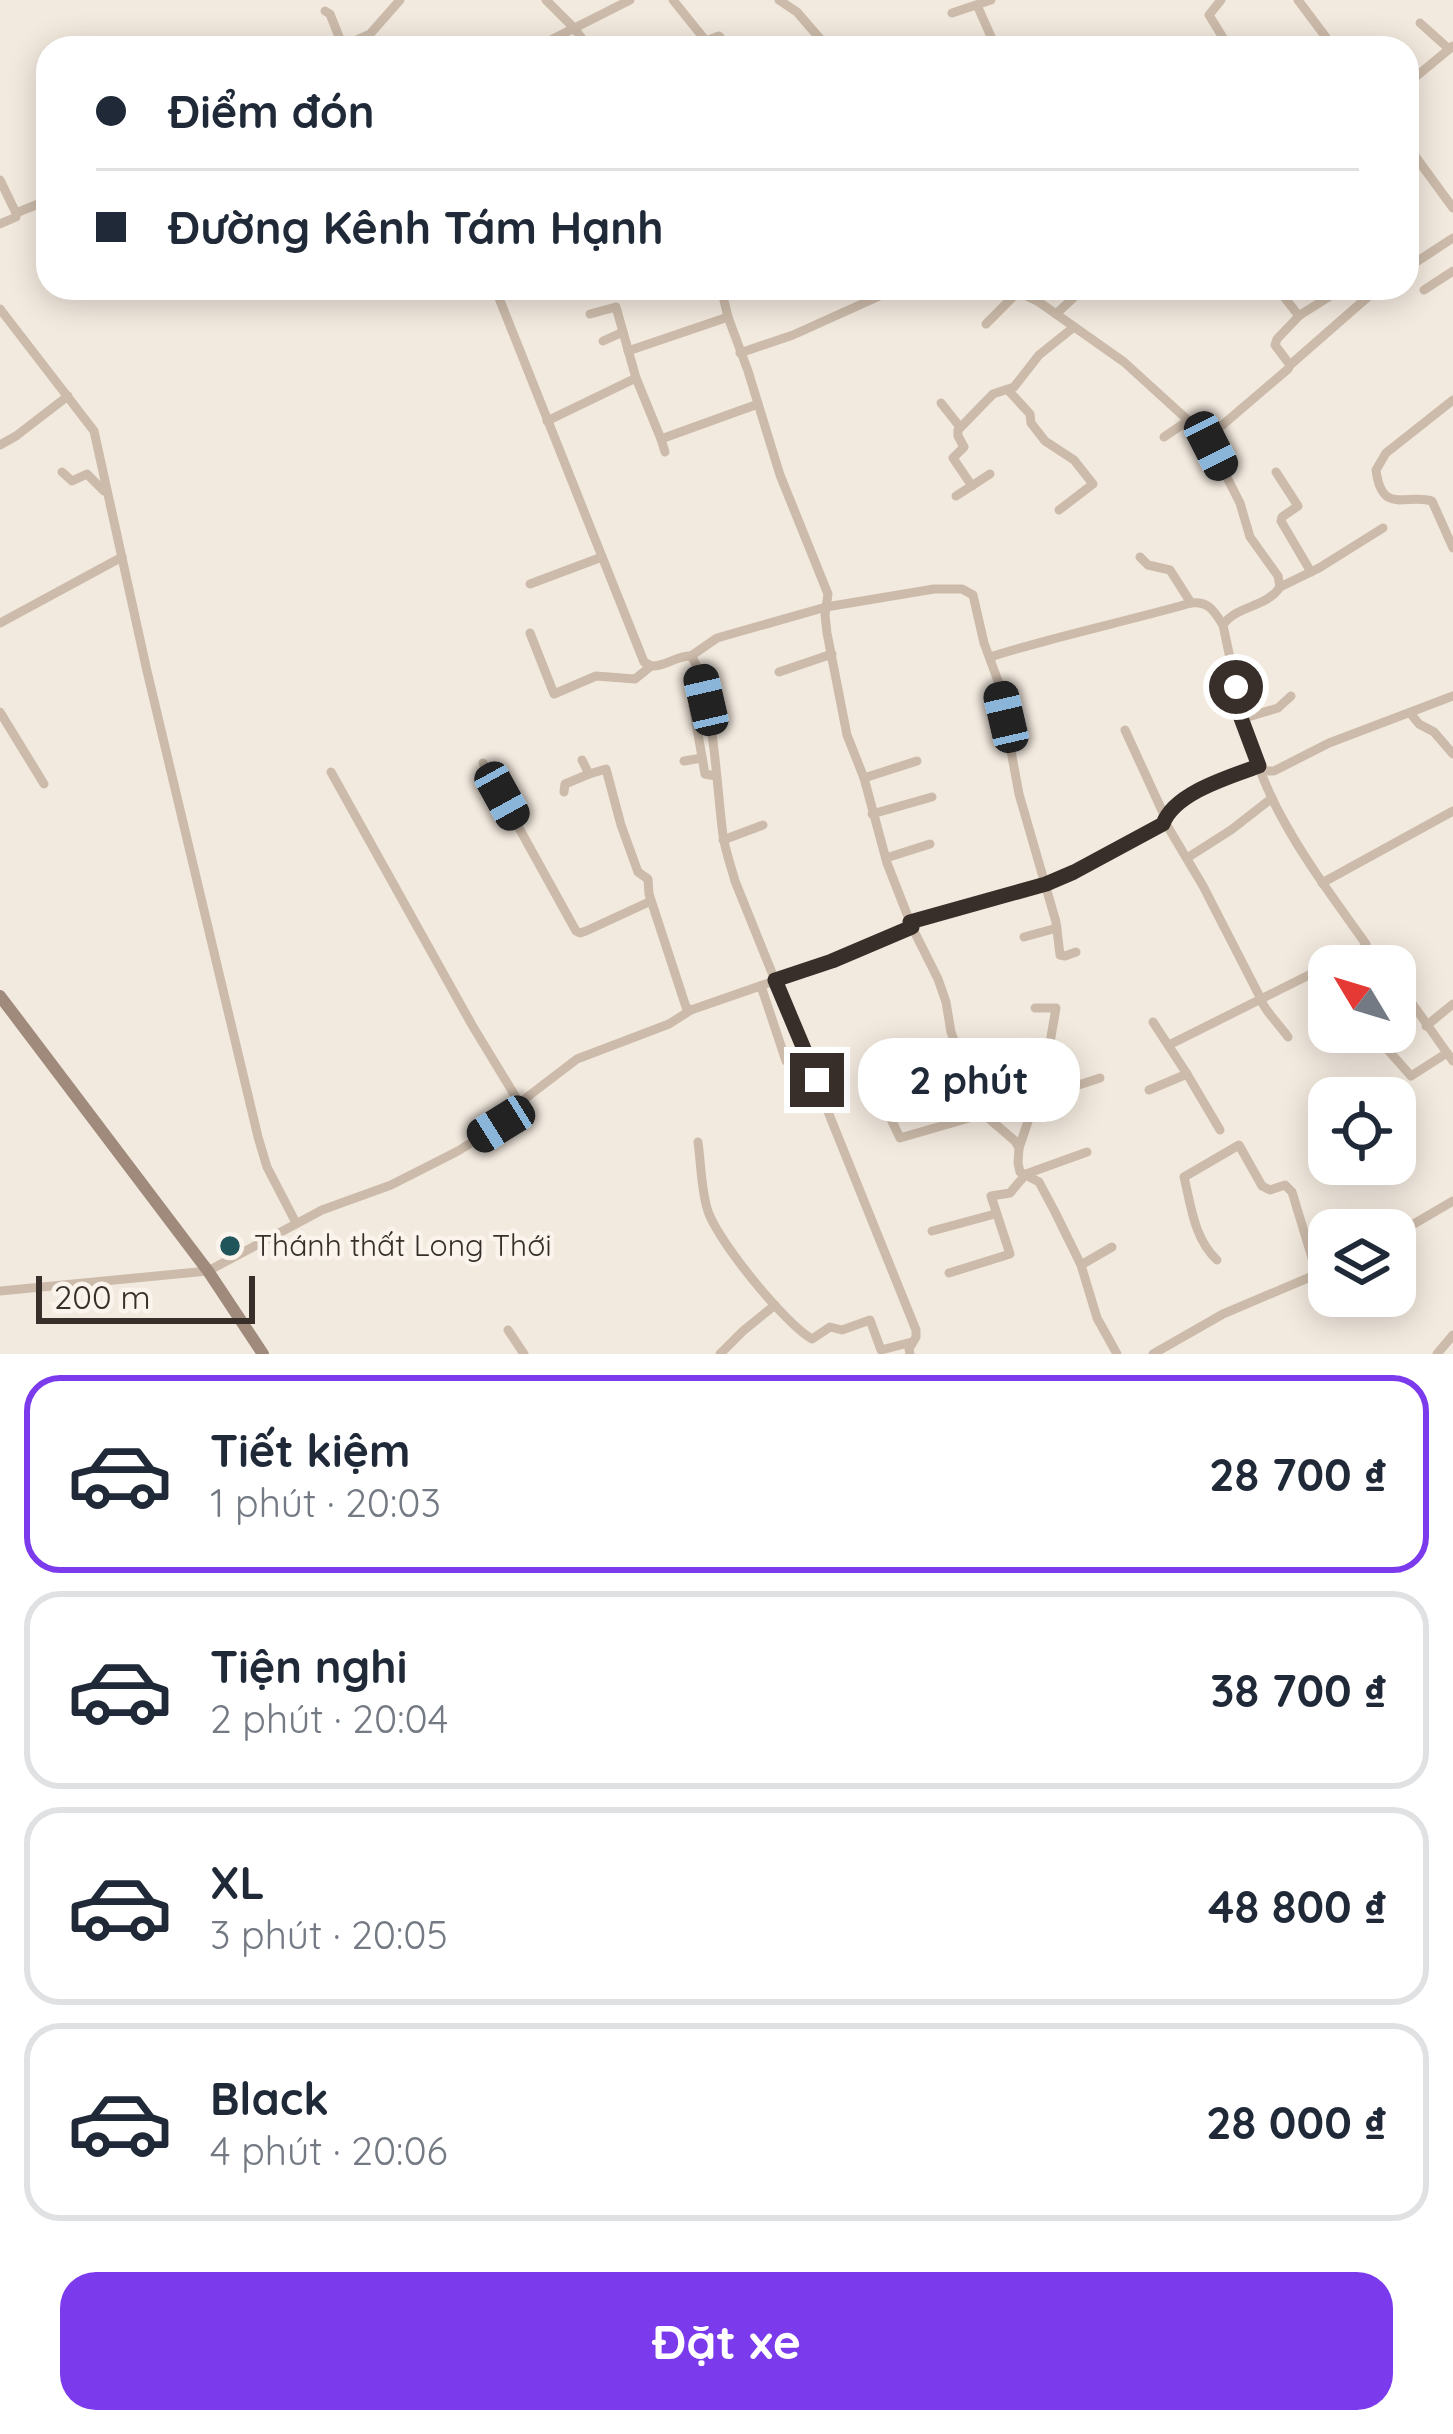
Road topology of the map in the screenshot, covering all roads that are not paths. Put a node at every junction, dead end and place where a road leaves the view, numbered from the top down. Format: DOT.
graph roads {
  1 [pos="400,0"];
  2 [pos="546,0"];
  3 [pos="567,0"];
  4 [pos="630,0"];
  5 [pos="674,0"];
  6 [pos="779,0"];
  7 [pos="991,0"];
  8 [pos="1221,0"];
  9 [pos="1298,0"];
  10 [pos="977,5"];
  11 [pos="325,10"];
  12 [pos="556,10"];
  13 [pos="952,14"];
  14 [pos="1420,23"];
  15 [pos="574,28"];
  16 [pos="336,36"];
  17 [pos="366,36"];
  18 [pos="558,36"];
  19 [pos="580,36"];
  20 [pos="702,36"];
  21 [pos="817,36"];
  22 [pos="991,36"];
  23 [pos="1222,36"];
  24 [pos="1325,36"];
  25 [pos="1451,48"];
  26 [pos="1419,74"];
  27 [pos="1419,161"];
  28 [pos="0,180"];
  29 [pos="36,205"];
  30 [pos="1453,208"];
  31 [pos="16,213"];
  32 [pos="0,224"];
  33 [pos="1453,238"];
  34 [pos="1419,260"];
  35 [pos="1453,271"];
  36 [pos="1424,290"];
  37 [pos="501,300"];
  38 [pos="724,300"];
  39 [pos="871,300"];
  40 [pos="1011,300"];
  41 [pos="1035,300"];
  42 [pos="1071,300"];
  43 [pos="1286,300"];
  44 [pos="1324,300"];
  45 [pos="1364,300"];
  46 [pos="0,309"];
  47 [pos="590,314"];
  48 [pos="1056,314"];
  49 [pos="1299,316"];
  50 [pos="728,317"];
  51 [pos="986,324"];
  52 [pos="1074,327"];
  53 [pos="623,332"];
  54 [pos="604,341"];
  55 [pos="628,351"];
  56 [pos="740,353"];
  57 [pos="1290,365"];
  58 [pos="636,378"];
  59 [pos="1007,390"];
  60 [pos="68,396"];
  61 [pos="1453,400"];
  62 [pos="940,403"];
  63 [pos="758,404"];
  64 [pos="1189,420"];
  65 [pos="547,421"];
  66 [pos="961,427"];
  67 [pos="1164,437"];
  68 [pos="662,439"];
  69 [pos="1205,440"];
  70 [pos="0,445"];
  71 [pos="665,452"];
  72 [pos="62,472"];
  73 [pos="1276,472"];
  74 [pos="990,474"];
  75 [pos="973,486"];
  76 [pos="107,495"];
  77 [pos="956,496"];
  78 [pos="1059,510"];
  79 [pos="1383,528"];
  80 [pos="1453,548"];
  81 [pos="1140,556"];
  82 [pos="122,557"];
  83 [pos="602,557"];
  84 [pos="1311,572"];
  85 [pos="530,584"];
  86 [pos="1280,587"];
  87 [pos="1191,603"];
  88 [pos="826,607"];
  89 [pos="0,623"];
  90 [pos="1223,625"];
  91 [pos="530,633"];
  92 [pos="832,654"];
  93 [pos="692,656"];
  94 [pos="990,657"];
  95 [pos="651,666"];
  96 [pos="779,672"];
  97 [pos="1291,696"];
  98 [pos="1453,696"];
  99 [pos="706,700"];
  100 [pos="0,712"];
  101 [pos="1410,713"];
  102 [pos="1241,719"];
  103 [pos="1125,730"];
  104 [pos="1453,754"];
  105 [pos="702,758"];
  106 [pos="582,760"];
  107 [pos="684,761"];
  108 [pos="917,761"];
  109 [pos="483,763"];
  110 [pos="1260,769"];
  111 [pos="331,772"];
  112 [pos="589,774"];
  113 [pos="716,776"];
  114 [pos="864,778"];
  115 [pos="44,784"];
  116 [pos="564,792"];
  117 [pos="932,797"];
  118 [pos="1272,798"];
  119 [pos="1453,811"];
  120 [pos="872,814"];
  121 [pos="1165,820"];
  122 [pos="763,825"];
  123 [pos="723,839"];
  124 [pos="930,844"];
  125 [pos="886,858"];
  126 [pos="1187,859"];
  127 [pos="1322,883"];
  128 [pos="912,884"];
  129 [pos="1046,884"];
  130 [pos="897,888"];
  131 [pos="651,902"];
  132 [pos="911,925"];
  133 [pos="1057,928"];
  134 [pos="1024,938"];
  135 [pos="1365,945"];
  136 [pos="1076,952"];
  137 [pos="1308,975"];
  138 [pos="775,980"];
  139 [pos="761,986"];
  140 [pos="0,996"];
  141 [pos="1261,999"];
  142 [pos="1453,1004"];
  143 [pos="1416,1006"];
  144 [pos="1035,1008"];
  145 [pos="691,1010"];
  146 [pos="1153,1022"];
  147 [pos="1426,1026"];
  148 [pos="1288,1037"];
  149 [pos="1169,1046"];
  150 [pos="958,1051"];
  151 [pos="1391,1053"];
  152 [pos="1450,1057"];
  153 [pos="786,1061"];
  154 [pos="910,1062"];
  155 [pos="1187,1074"];
  156 [pos="1100,1078"];
  157 [pos="1149,1090"];
  158 [pos="1036,1099"];
  159 [pos="520,1104"];
  160 [pos="983,1114"];
  161 [pos="890,1118"];
  162 [pos="1220,1130"];
  163 [pos="698,1142"];
  164 [pos="1019,1148"];
  165 [pos="1087,1152"];
  166 [pos="1026,1174"];
  167 [pos="1450,1207"];
  168 [pos="995,1214"];
  169 [pos="296,1223"];
  170 [pos="1416,1224"];
  171 [pos="932,1231"];
  172 [pos="1308,1244"];
  173 [pos="1112,1247"];
  174 [pos="1217,1260"];
  175 [pos="1081,1265"];
  176 [pos="208,1271"];
  177 [pos="950,1273"];
  178 [pos="1308,1278"];
  179 [pos="0,1291"];
  180 [pos="775,1305"];
  181 [pos="508,1330"];
  182 [pos="1453,1335"];
  183 [pos="812,1339"];
  184 [pos="913,1342"];
  185 [pos="1160,1353"];
  186 [pos="262,1354"];
  187 [pos="524,1354"];
  188 [pos="720,1354"];
  189 [pos="816,1354"];
  190 [pos="910,1354"];
  191 [pos="1117,1354"];
  192 [pos="1437,1354"];
  1 -- 17 [label="street"];
  2 -- 12 [label="street"];
  3 -- 12 [label="street"];
  4 -- 15 [label="street"];
  5 -- 20 [label="street"];
  6 -- 21 [label="street"];
  7 -- 10 [label="street"];
  8 -- 23 [label="street"];
  9 -- 24 [label="street"];
  10 -- 13 [label="street"];
  10 -- 22 [label="street"];
  11 -- 16 [label="street"];
  12 -- 15 [label="street"];
  14 -- 25 [label="street"];
  15 -- 18 [label="street"];
  15 -- 19 [label="street"];
  25 -- 26 [label="street"];
  27 -- 30 [label="street"];
  28 -- 31 [label="street"];
  29 -- 31 [label="street"];
  31 -- 32 [label="street"];
  33 -- 34 [label="street"];
  35 -- 36 [label="street"];
  37 -- 65 [label="street"];
  38 -- 50 [label="street"];
  39 -- 56 [label="street"];
  40 -- 51 [label="street"];
  41 -- 48 [label="street"];
  42 -- 48 [label="street"];
  43 -- 49 [label="street"];
  44 -- 49 [label="street"];
  45 -- 57 [label="street"];
  46 -- 60 [label="street"];
  47 -- 53 [label="street"];
  48 -- 52 [label="street"];
  49 -- 57 [label="street"];
  50 -- 55 [label="street"];
  50 -- 56 [label="street"];
  52 -- 59 [label="street"];
  52 -- 64 [label="street"];
  53 -- 54 [label="street"];
  53 -- 55 [label="street"];
  55 -- 58 [label="street"];
  56 -- 63 [label="street"];
  57 -- 69 [label="street"];
  58 -- 65 [label="street"];
  58 -- 68 [label="street"];
  59 -- 66 [label="street"];
  59 -- 78 [label="street"];
  60 -- 70 [label="street"];
  60 -- 76 [label="street"];
  61 -- 80 [label="street"];
  62 -- 66 [label="street"];
  63 -- 68 [label="street"];
  63 -- 88 [label="street"];
  64 -- 67 [label="street"];
  64 -- 69 [label="street"];
  65 -- 83 [label="street"];
  66 -- 75 [label="street"];
  68 -- 71 [label="street"];
  69 -- 86 [label="street"];
  72 -- 76 [label="street"];
  73 -- 84 [label="street"];
  74 -- 75 [label="street"];
  75 -- 77 [label="street"];
  76 -- 82 [label="street"];
  79 -- 84 [label="street"];
  81 -- 87 [label="street"];
  82 -- 89 [label="street"];
  82 -- 169 [label="street"];
  83 -- 85 [label="street"];
  83 -- 95 [label="street"];
  84 -- 86 [label="street"];
  86 -- 90 [label="street"];
  87 -- 90 [label="street"];
  87 -- 94 [label="street"];
  88 -- 92 [label="street"];
  88 -- 93 [label="street"];
  88 -- 94 [label="street"];
  90 -- 102 [label="street"];
  91 -- 95 [label="street"];
  92 -- 96 [label="street"];
  92 -- 114 [label="street"];
  93 -- 95 [label="street"];
  93 -- 99 [label="street"];
  94 -- 129 [label="street"];
  97 -- 102 [label="street"];
  98 -- 101 [label="street"];
  99 -- 105 [label="street"];
  99 -- 113 [label="street"];
  100 -- 115 [label="street"];
  101 -- 104 [label="street"];
  101 -- 110 [label="street"];
  102 -- 110 [label="street"];
  103 -- 121 [label="street"];
  105 -- 107 [label="street"];
  105 -- 113 [label="street"];
  106 -- 112 [label="street"];
  108 -- 114 [label="street"];
  109 -- 131 [label="street"];
  110 -- 118 [label="street"];
  110 -- 121 [label="street"];
  111 -- 159 [label="street"];
  112 -- 116 [label="street"];
  112 -- 131 [label="street"];
  113 -- 123 [label="street"];
  114 -- 120 [label="street"];
  117 -- 120 [label="street"];
  118 -- 126 [label="street"];
  118 -- 127 [label="street"];
  119 -- 127 [label="street"];
  120 -- 125 [label="street"];
  121 -- 126 [label="street"];
  121 -- 129 [label="street"];
  122 -- 123 [label="street"];
  123 -- 138 [label="street"];
  124 -- 125 [label="street"];
  125 -- 130 [label="street"];
  126 -- 141 [label="street"];
  127 -- 135 [label="street"];
  128 -- 130 [label="street"];
  129 -- 132 [label="street"];
  129 -- 133 [label="street"];
  130 -- 132 [label="street"];
  131 -- 145 [label="street"];
  132 -- 138 [label="street"];
  132 -- 150 [label="street"];
  133 -- 134 [label="street"];
  133 -- 136 [label="street"];
  137 -- 141 [label="street"];
  138 -- 139 [label="street"];
  138 -- 184 [label="street"];
  139 -- 145 [label="street"];
  139 -- 153 [label="street"];
  140 -- 176 [label="street"];
  141 -- 148 [label="street"];
  141 -- 149 [label="street"];
  142 -- 147 [label="street"];
  143 -- 147 [label="street"];
  144 -- 158 [label="street"];
  145 -- 159 [label="street"];
  146 -- 149 [label="street"];
  147 -- 152 [label="street"];
  149 -- 155 [label="street"];
  150 -- 154 [label="street"];
  150 -- 160 [label="street"];
  151 -- 152 [label="street"];
  155 -- 157 [label="street"];
  155 -- 162 [label="street"];
  156 -- 158 [label="street"];
  158 -- 164 [label="street"];
  159 -- 169 [label="street"];
  160 -- 161 [label="street"];
  160 -- 164 [label="street"];
  163 -- 180 [label="street"];
  164 -- 166 [label="street"];
  165 -- 166 [label="street"];
  166 -- 168 [label="street"];
  166 -- 175 [label="street"];
  167 -- 170 [label="street"];
  168 -- 171 [label="street"];
  168 -- 177 [label="street"];
  169 -- 176 [label="street"];
  172 -- 174 [label="street"];
  173 -- 175 [label="street"];
  175 -- 191 [label="street"];
  176 -- 179 [label="street"];
  176 -- 186 [label="street"];
  178 -- 185 [label="street"];
  180 -- 183 [label="street"];
  180 -- 188 [label="street"];
  181 -- 187 [label="street"];
  182 -- 192 [label="street"];
  183 -- 184 [label="street"];
  183 -- 189 [label="street"];
  184 -- 190 [label="street"];
}
